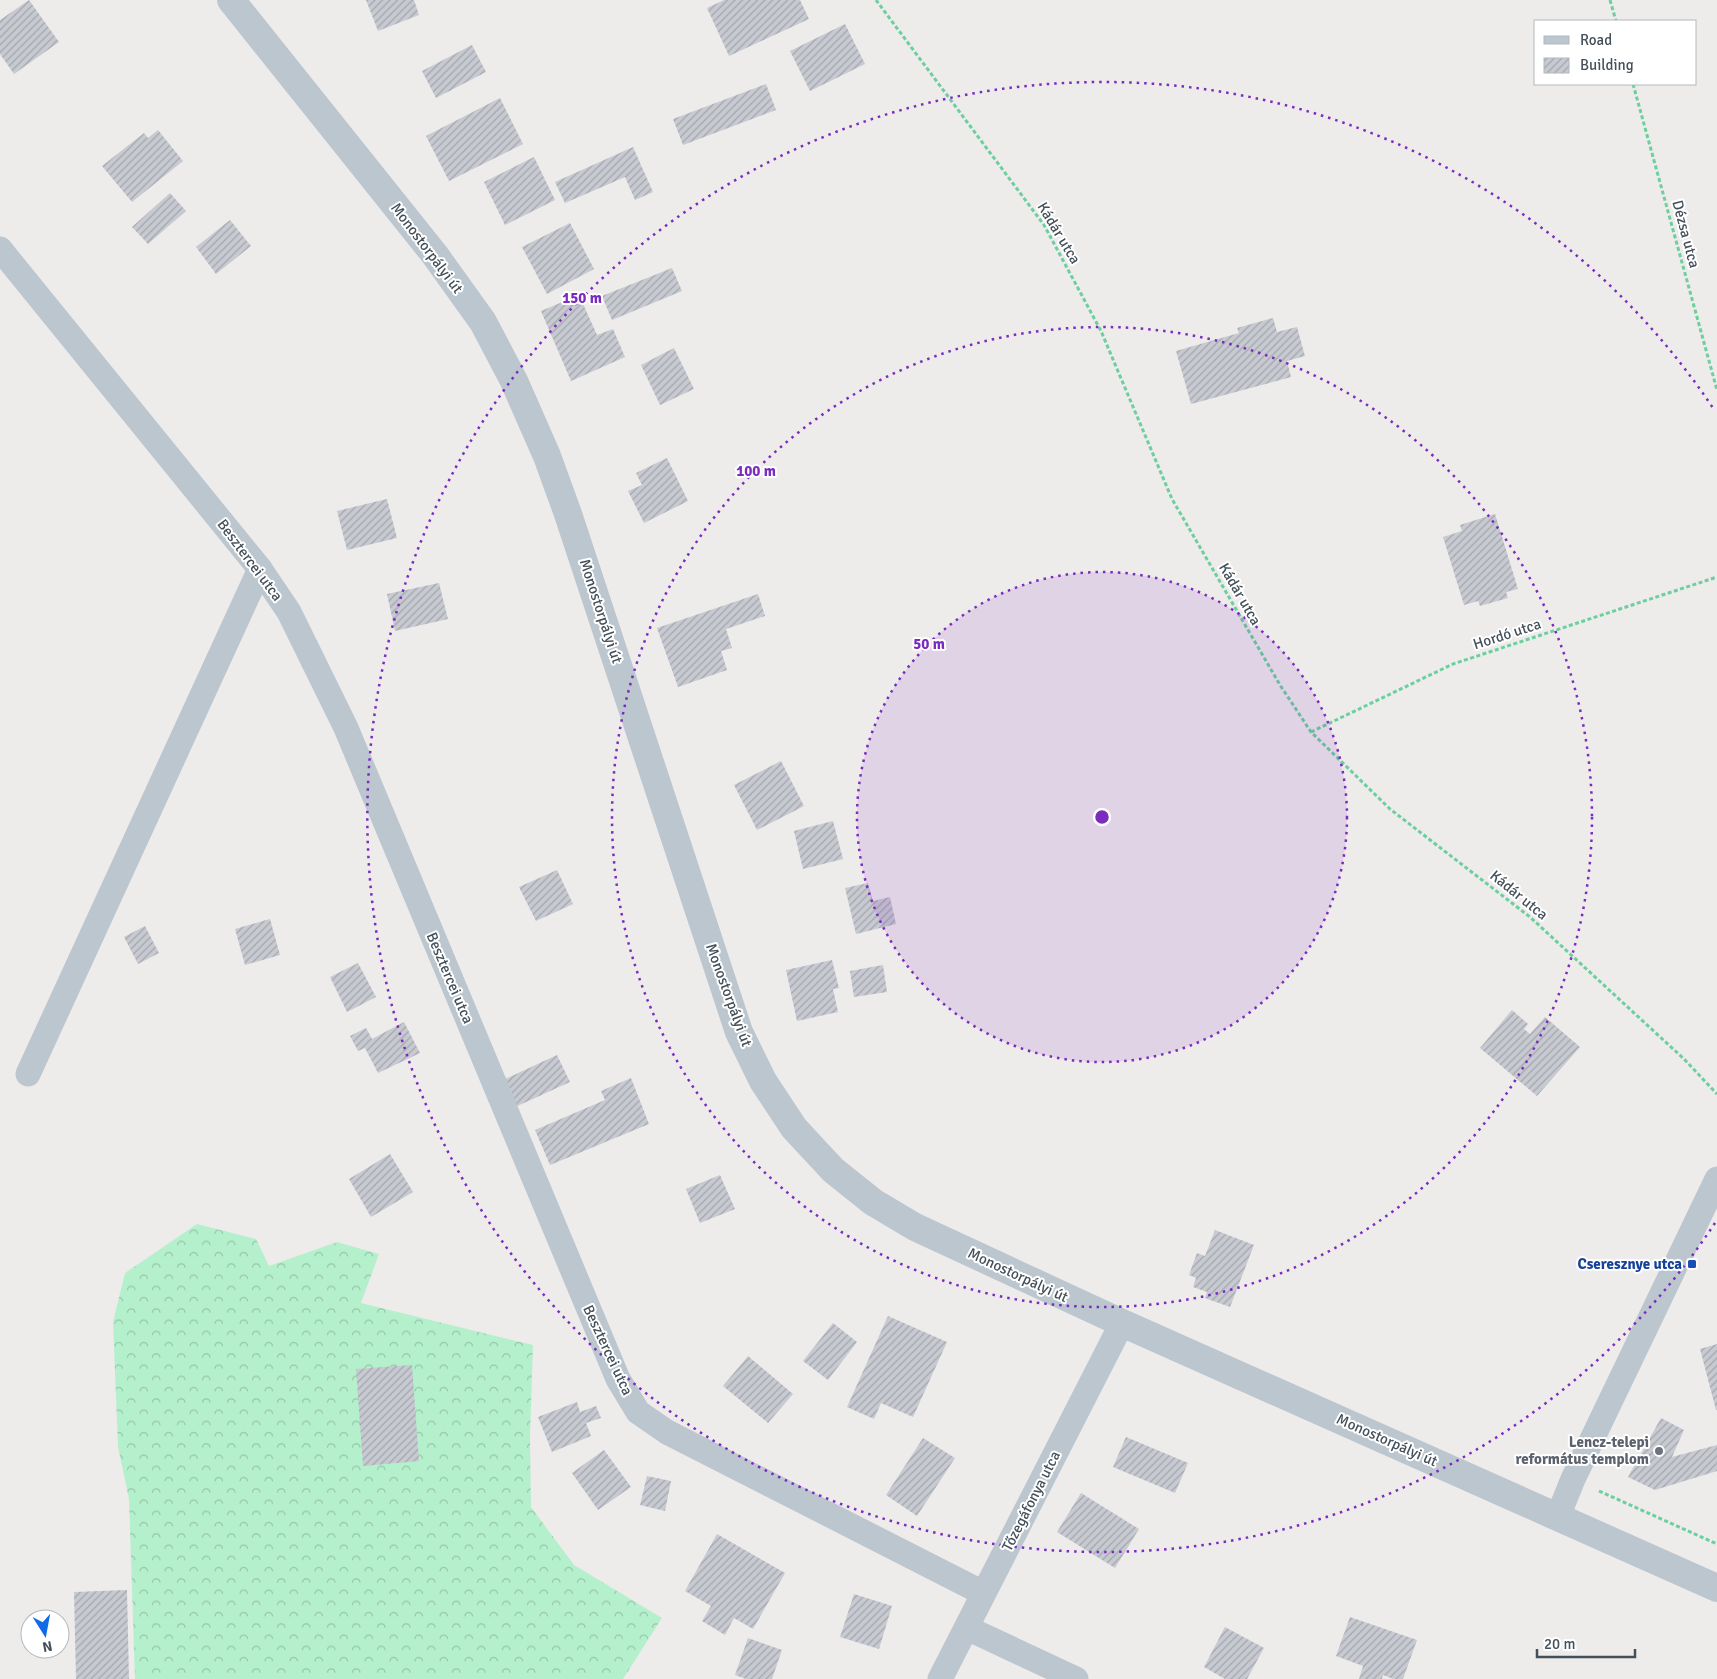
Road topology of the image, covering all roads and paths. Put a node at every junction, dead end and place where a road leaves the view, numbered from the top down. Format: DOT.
graph roads {
  1 [pos="231,0"];
  2 [pos="876,0"];
  3 [pos="1610,0"];
  4 [pos="1616,20"];
  5 [pos="1633,85"];
  6 [pos="1,259"];
  7 [pos="1717,390"];
  8 [pos="260,568"];
  9 [pos="1717,576"];
  10 [pos="1311,732"];
  11 [pos="28,1074"];
  12 [pos="1717,1094"];
  13 [pos="1717,1179"];
  14 [pos="1122,1323"];
  15 [pos="1573,1479"];
  16 [pos="1558,1516"];
  17 [pos="1717,1544"];
  18 [pos="1717,1588"];
  19 [pos="983,1593"];
  20 [pos="967,1628"];
  21 [pos="940,1679"];
  22 [pos="1076,1679"];
  1 -- 14 [label="street, Monostorpályi út"];
  2 -- 10 [label="path, Kádár utca"];
  3 -- 4 [label="path"];
  5 -- 7 [label="path, Dézsa utca"];
  6 -- 8 [label="street, Besztercei utca"];
  8 -- 11 [label="street"];
  8 -- 19 [label="street, Besztercei utca"];
  9 -- 10 [label="path, Hordó utca"];
  10 -- 12 [label="path, Kádár utca"];
  13 -- 15 [label="street"];
  14 -- 16 [label="street, Monostorpályi út"];
  14 -- 19 [label="street, Tőzegáfonya utca"];
  15 -- 16 [label="street"];
  15 -- 17 [label="path"];
  16 -- 18 [label="street, Monostorpályi út"];
  19 -- 20 [label="street, Tőzegáfonya utca"];
  20 -- 21 [label="street, Tőzegáfonya utca"];
  20 -- 22 [label="street"];
}
